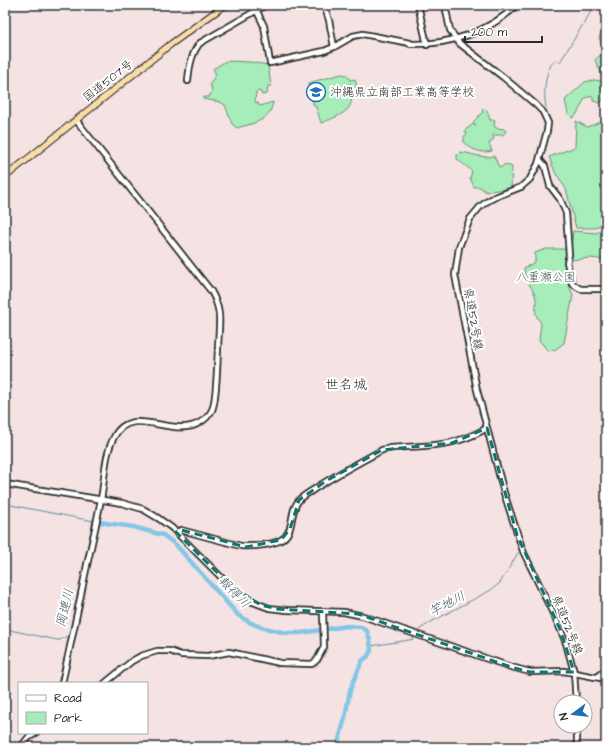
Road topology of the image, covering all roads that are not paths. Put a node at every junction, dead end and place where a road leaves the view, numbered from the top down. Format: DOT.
graph roads {
  1 [pos="225,5"];
  2 [pos="254,5"];
  3 [pos="266,5"];
  4 [pos="324,5"];
  5 [pos="418,5"];
  6 [pos="445,5"];
  7 [pos="517,5"];
  8 [pos="258,11"];
  9 [pos="455,38"];
  10 [pos="427,45"];
  11 [pos="334,47"];
  12 [pos="188,82"];
  13 [pos="76,120"];
  14 [pos="540,160"];
  15 [pos="5,177"];
  16 [pos="606,289"];
  17 [pos="487,428"];
  18 [pos="5,484"];
  19 [pos="101,500"];
  20 [pos="176,532"];
  21 [pos="324,612"];
  22 [pos="574,672"];
  23 [pos="606,672"];
  24 [pos="598,677"];
  25 [pos="606,679"];
  26 [pos="62,682"];
  27 [pos="106,682"];
  28 [pos="575,694"];
  29 [pos="34,734"];
  30 [pos="576,734"];
  31 [pos="21,747"];
  32 [pos="577,747"];
  1 -- 13 [label="highway, 国道507号"];
  2 -- 8 [label="street"];
  3 -- 8 [label="street"];
  4 -- 11 [label="street"];
  5 -- 10 [label="street"];
  6 -- 9 [label="street, 県道52号線"];
  7 -- 9 [label="street"];
  8 -- 11 [label="street"];
  8 -- 12 [label="street"];
  9 -- 10 [label="street"];
  9 -- 14 [label="street, 県道52号線"];
  10 -- 11 [label="street"];
  13 -- 15 [label="highway, 国道507号"];
  13 -- 19 [label="street"];
  14 -- 16 [label="street"];
  14 -- 17 [label="street, 県道52号線"];
  17 -- 20 [label="street"];
  17 -- 22 [label="street, 県道52号線"];
  18 -- 19 [label="street"];
  19 -- 20 [label="street"];
  19 -- 26 [label="street"];
  20 -- 21 [label="street"];
  21 -- 22 [label="street"];
  21 -- 27 [label="street"];
  22 -- 24 [label="street"];
  22 -- 28 [label="street, 県道52号線"];
  23 -- 24 [label="street"];
  24 -- 25 [label="street"];
  29 -- 31 [label="street"];
  30 -- 32 [label="street"];
}
